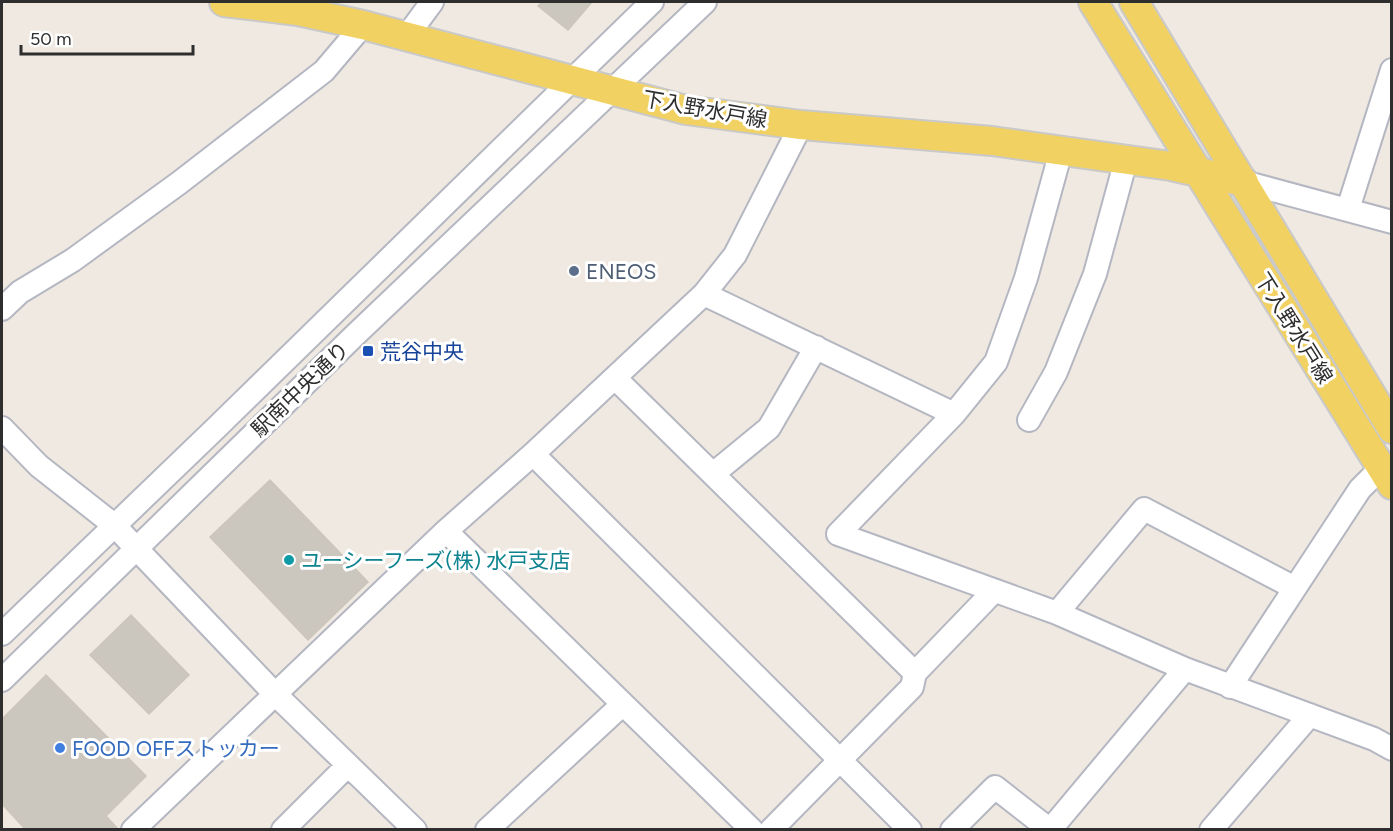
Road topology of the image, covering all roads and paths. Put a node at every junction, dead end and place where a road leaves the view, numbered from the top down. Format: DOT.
graph roads {
  1 [pos="224,2"];
  2 [pos="432,2"];
  3 [pos="652,2"];
  4 [pos="705,2"];
  5 [pos="1093,2"];
  6 [pos="1134,2"];
  7 [pos="363,24"];
  8 [pos="407,36"];
  9 [pos="1392,70"];
  10 [pos="573,79"];
  11 [pos="612,90"];
  12 [pos="801,125"];
  13 [pos="1061,151"];
  14 [pos="1126,160"];
  15 [pos="1195,171"];
  16 [pos="1244,182"];
  17 [pos="1348,209"];
  18 [pos="1392,222"];
  19 [pos="704,294"];
  20 [pos="2,309"];
  21 [pos="816,347"];
  22 [pos="615,378"];
  23 [pos="954,414"];
  24 [pos="1389,419"];
  25 [pos="1029,420"];
  26 [pos="2,428"];
  27 [pos="533,454"];
  28 [pos="713,474"];
  29 [pos="1386,476"];
  30 [pos="114,525"];
  31 [pos="446,531"];
  32 [pos="138,548"];
  33 [pos="1293,587"];
  34 [pos="994,591"];
  35 [pos="1057,613"];
  36 [pos="2,634"];
  37 [pos="1185,669"];
  38 [pos="915,673"];
  39 [pos="2,680"];
  40 [pos="1230,687"];
  41 [pos="274,693"];
  42 [pos="623,704"];
  43 [pos="1310,715"];
  44 [pos="1392,749"];
  45 [pos="839,760"];
  46 [pos="347,766"];
  47 [pos="133,830"];
  48 [pos="283,830"];
  49 [pos="415,830"];
  50 [pos="487,830"];
  51 [pos="752,830"];
  52 [pos="771,830"];
  53 [pos="910,830"];
  54 [pos="952,830"];
  55 [pos="1050,830"];
  56 [pos="1211,830"];
  1 -- 7 [label="main road, 下入野水戸線"];
  2 -- 8 [label="street"];
  3 -- 10 [label="street, 駅南中央通り"];
  4 -- 11 [label="street, 駅南中央通り"];
  5 -- 15 [label="main road, 下入野水戸線"];
  6 -- 16 [label="main road, 下入野水戸線"];
  7 -- 8 [label="main road, 下入野水戸線"];
  7 -- 20 [label="street"];
  8 -- 10 [label="main road, 下入野水戸線"];
  9 -- 17 [label="street"];
  10 -- 11 [label="main road, 下入野水戸線"];
  10 -- 30 [label="street, 駅南中央通り"];
  11 -- 12 [label="main road, 下入野水戸線"];
  11 -- 32 [label="street, 駅南中央通り"];
  12 -- 13 [label="main road, 下入野水戸線"];
  12 -- 19 [label="street"];
  13 -- 14 [label="main road, 下入野水戸線"];
  13 -- 23 [label="street"];
  14 -- 15 [label="main road, 下入野水戸線"];
  14 -- 25 [label="street"];
  15 -- 16 [label="main road, 下入野水戸線"];
  15 -- 29 [label="main road, 下入野水戸線"];
  16 -- 17 [label="street"];
  16 -- 24 [label="main road, 下入野水戸線"];
  17 -- 18 [label="street"];
  19 -- 21 [label="street"];
  19 -- 22 [label="street"];
  21 -- 23 [label="street"];
  21 -- 28 [label="street"];
  22 -- 27 [label="street"];
  22 -- 28 [label="street"];
  23 -- 34 [label="street"];
  26 -- 30 [label="street"];
  27 -- 31 [label="street"];
  27 -- 45 [label="street"];
  28 -- 38 [label="street"];
  29 -- 33 [label="street"];
  30 -- 32 [label="street"];
  30 -- 36 [label="street, 駅南中央通り"];
  31 -- 41 [label="street"];
  31 -- 42 [label="street"];
  32 -- 39 [label="street, 駅南中央通り"];
  32 -- 41 [label="street"];
  33 -- 35 [label="street"];
  33 -- 40 [label="street"];
  34 -- 35 [label="street"];
  34 -- 38 [label="street"];
  35 -- 37 [label="street"];
  37 -- 40 [label="street"];
  37 -- 55 [label="street"];
  38 -- 45 [label="street"];
  40 -- 43 [label="street"];
  41 -- 46 [label="street"];
  41 -- 47 [label="street"];
  42 -- 50 [label="street"];
  42 -- 51 [label="street"];
  43 -- 44 [label="street"];
  43 -- 56 [label="street"];
  45 -- 52 [label="street"];
  45 -- 53 [label="street"];
  46 -- 48 [label="street"];
  46 -- 49 [label="street"];
  54 -- 55 [label="street"];
}
